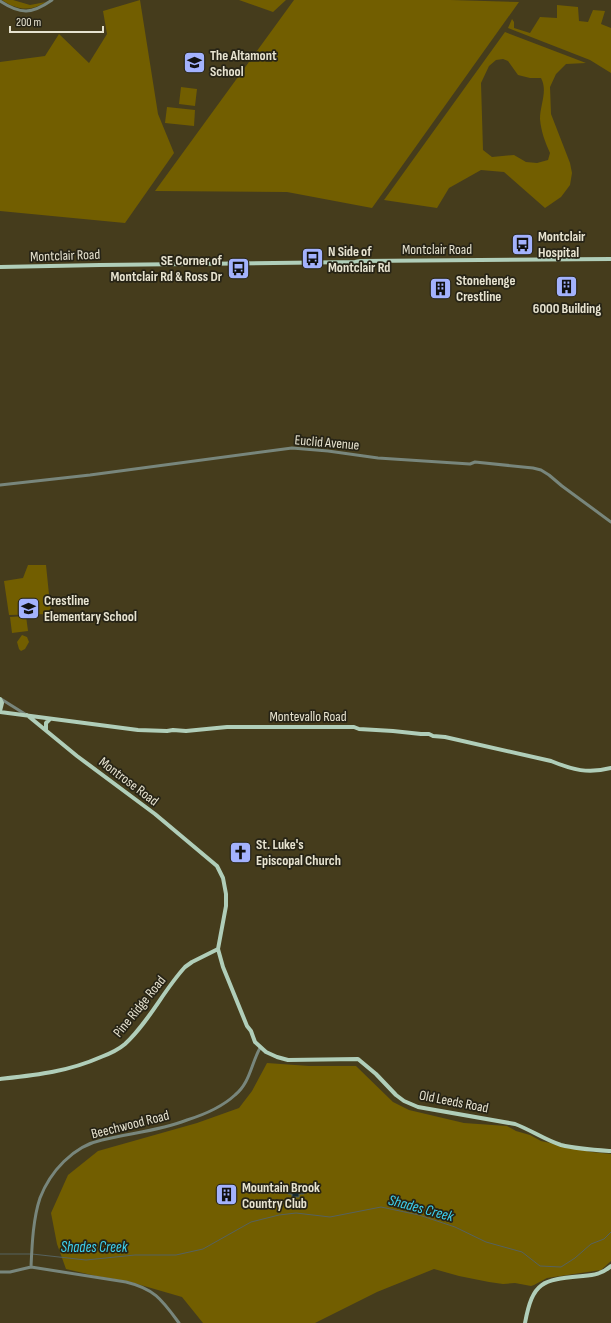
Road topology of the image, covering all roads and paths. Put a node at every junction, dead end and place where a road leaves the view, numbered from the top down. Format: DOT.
graph roads {
  1 [pos="52,0"];
  2 [pos="0,1"];
  3 [pos="611,259"];
  4 [pos="0,267"];
  5 [pos="0,485"];
  6 [pos="611,522"];
  7 [pos="0,699"];
  8 [pos="0,711"];
  9 [pos="27,715"];
  10 [pos="50,719"];
  11 [pos="46,730"];
  12 [pos="611,768"];
  13 [pos="218,949"];
  14 [pos="260,1048"];
  15 [pos="0,1079"];
  16 [pos="611,1151"];
  17 [pos="611,1266"];
  18 [pos="31,1267"];
  19 [pos="0,1272"];
  20 [pos="179,1323"];
  21 [pos="525,1323"];
  1 -- 2 [label="street"];
  3 -- 4 [label="main road, Montclair Road"];
  5 -- 6 [label="street, Euclid Avenue"];
  7 -- 8 [label="main road"];
  7 -- 9 [label="street"];
  8 -- 9 [label="main road, Montevallo Road"];
  9 -- 10 [label="main road, Montevallo Road"];
  9 -- 11 [label="main road, Montrose Road"];
  10 -- 11 [label="main road"];
  10 -- 12 [label="main road, Montevallo Road"];
  11 -- 13 [label="main road, Montrose Road"];
  13 -- 14 [label="main road"];
  13 -- 15 [label="main road, Pine Ridge Road"];
  14 -- 16 [label="main road, Old Leeds Road"];
  14 -- 18 [label="street, Beechwood Road"];
  17 -- 21 [label="main road"];
  18 -- 19 [label="street"];
  18 -- 20 [label="street"];
}
